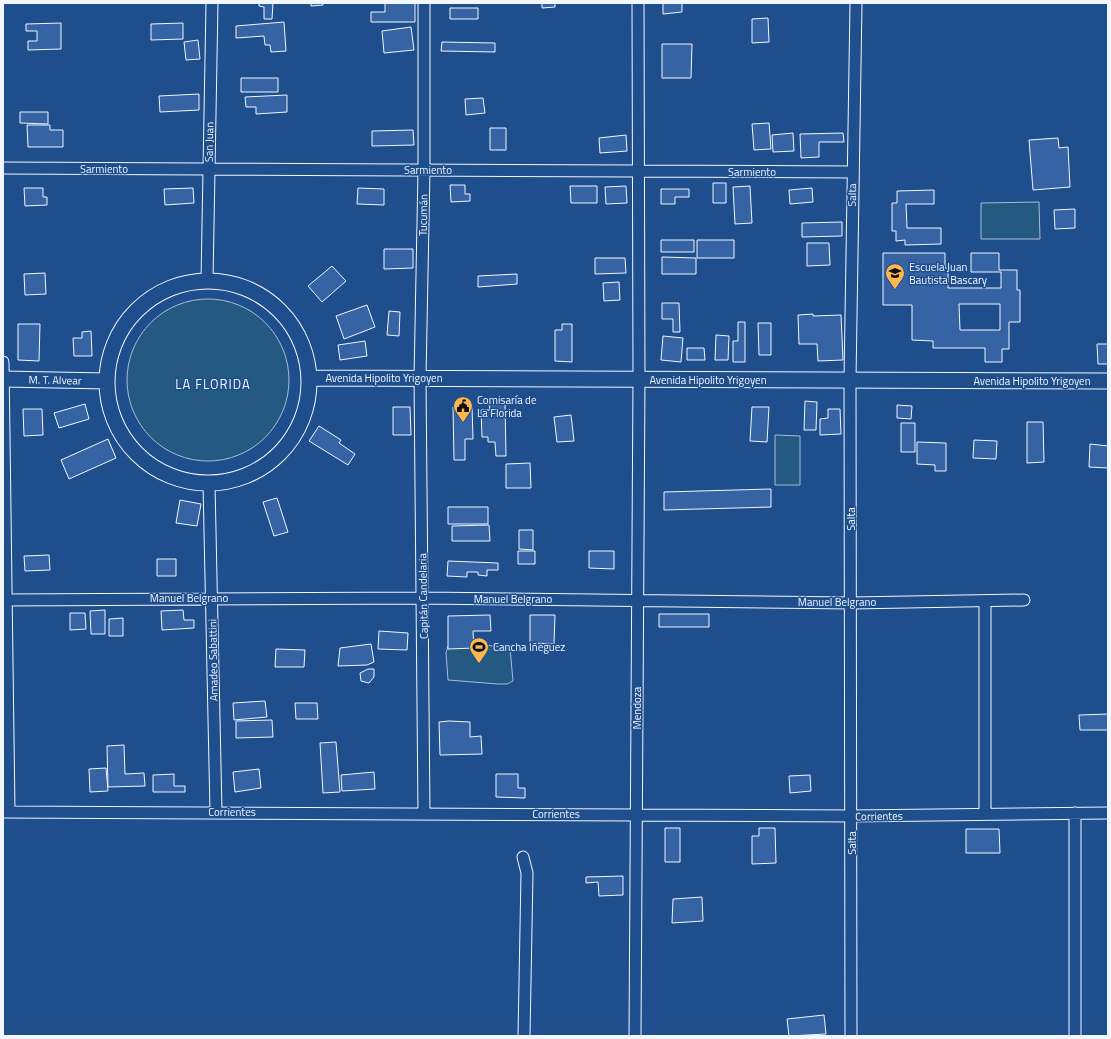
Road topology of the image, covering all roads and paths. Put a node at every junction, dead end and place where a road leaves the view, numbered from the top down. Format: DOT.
graph roads {
  1 [pos="212,3"];
  2 [pos="424,3"];
  3 [pos="638,3"];
  4 [pos="856,3"];
  5 [pos="3,168"];
  6 [pos="209,169"];
  7 [pos="424,170"];
  8 [pos="638,171"];
  9 [pos="853,172"];
  10 [pos="207,280"];
  11 [pos="3,362"];
  12 [pos="309,378"];
  13 [pos="420,378"];
  14 [pos="3,379"];
  15 [pos="639,379"];
  16 [pos="107,380"];
  17 [pos="850,380"];
  18 [pos="1108,382"];
  19 [pos="209,484"];
  20 [pos="212,598"];
  21 [pos="423,598"];
  22 [pos="5,600"];
  23 [pos="637,600"];
  24 [pos="1024,600"];
  25 [pos="985,602"];
  26 [pos="852,603"];
  27 [pos="6,812"];
  28 [pos="216,812"];
  29 [pos="1075,813"];
  30 [pos="1108,813"];
  31 [pos="424,814"];
  32 [pos="637,814"];
  33 [pos="985,814"];
  34 [pos="852,816"];
  35 [pos="524,857"];
  36 [pos="524,1036"];
  37 [pos="635,1036"];
  38 [pos="851,1036"];
  39 [pos="1075,1036"];
  1 -- 6 [label="street, San Juan"];
  2 -- 7 [label="street, Tucumán"];
  3 -- 8 [label="street, Mendoza"];
  4 -- 9 [label="street, Salta"];
  5 -- 6 [label="street, Sarmiento"];
  6 -- 7 [label="street, Sarmiento"];
  6 -- 10 [label="street, San Juan"];
  7 -- 8 [label="street, Sarmiento"];
  7 -- 13 [label="street, Tucumán"];
  8 -- 9 [label="street, Sarmiento"];
  8 -- 15 [label="street, Mendoza"];
  9 -- 17 [label="street, Salta"];
  10 -- 12 [label="street"];
  10 -- 16 [label="street"];
  11 -- 14 [label="street"];
  12 -- 13 [label="street, Avenida Hipolito Yrigoyen"];
  12 -- 19 [label="street"];
  13 -- 15 [label="street, Avenida Hipolito Yrigoyen"];
  13 -- 21 [label="street, Capitán Candelaria"];
  14 -- 16 [label="street, M. T. Alvear"];
  14 -- 22 [label="street"];
  15 -- 17 [label="street, Avenida Hipolito Yrigoyen"];
  15 -- 23 [label="street, Mendoza"];
  16 -- 19 [label="street"];
  17 -- 18 [label="street, Avenida Hipolito Yrigoyen"];
  17 -- 26 [label="street, Salta"];
  19 -- 20 [label="street, Amadeo Sabattini"];
  20 -- 21 [label="street, Manuel Belgrano"];
  20 -- 22 [label="street, Manuel Belgrano"];
  20 -- 28 [label="street, Amadeo Sabattini"];
  21 -- 23 [label="street, Manuel Belgrano"];
  21 -- 31 [label="street, Capitán Candelaria"];
  22 -- 27 [label="street"];
  23 -- 26 [label="street, Manuel Belgrano"];
  23 -- 32 [label="street, Mendoza"];
  24 -- 25 [label="street, Manuel Belgrano"];
  25 -- 26 [label="street, Manuel Belgrano"];
  25 -- 33 [label="street"];
  26 -- 34 [label="street, Salta"];
  27 -- 28 [label="street, Corrientes"];
  28 -- 31 [label="street, Corrientes"];
  29 -- 30 [label="street, Corrientes"];
  29 -- 33 [label="street, Corrientes"];
  29 -- 39 [label="street"];
  31 -- 32 [label="street, Corrientes"];
  32 -- 34 [label="street, Corrientes"];
  32 -- 37 [label="street, Mendoza"];
  33 -- 34 [label="street, Corrientes"];
  34 -- 38 [label="street, Salta"];
  35 -- 36 [label="street"];
}
